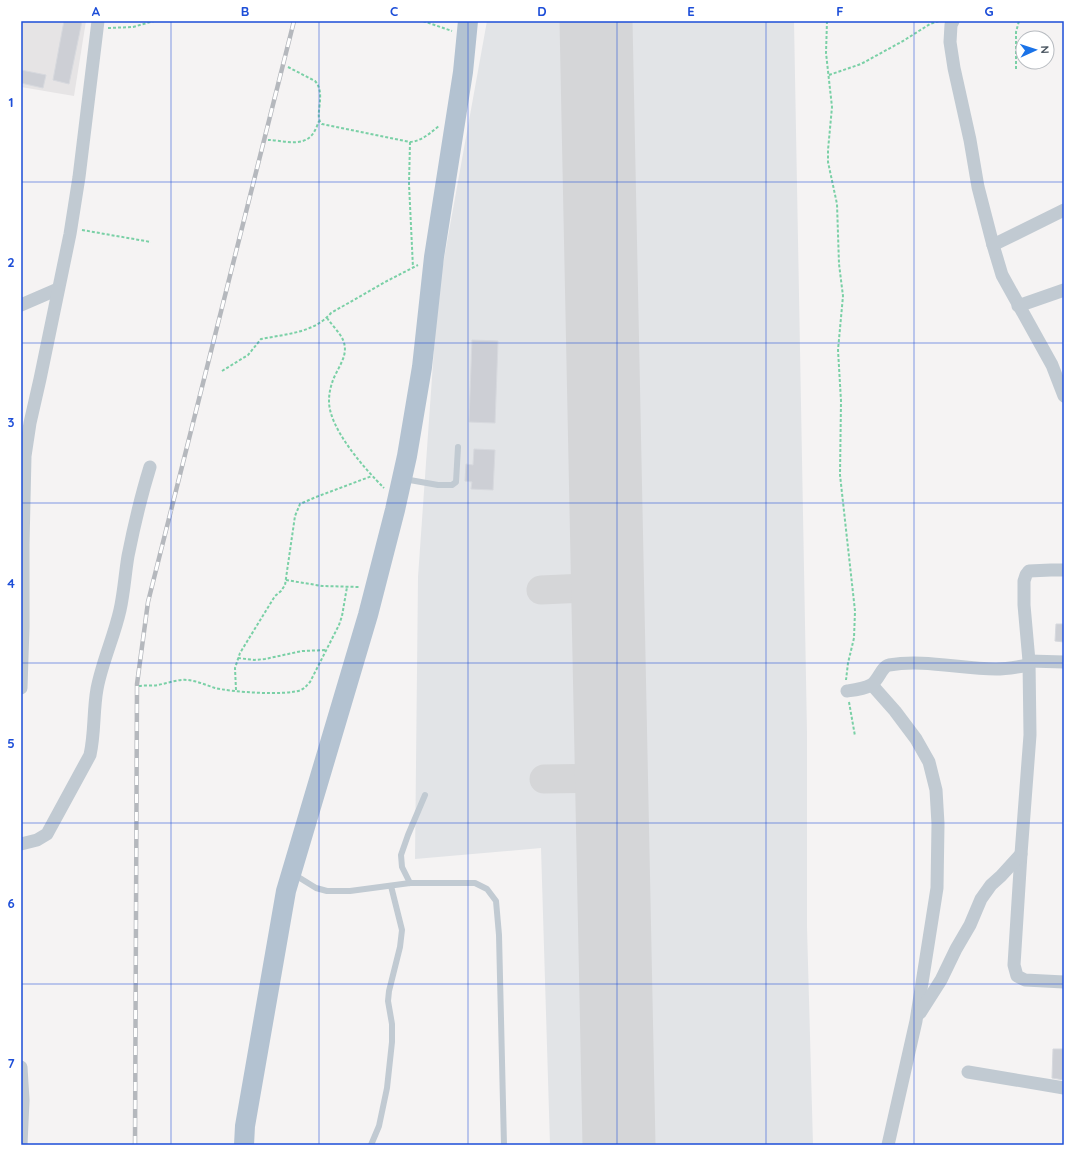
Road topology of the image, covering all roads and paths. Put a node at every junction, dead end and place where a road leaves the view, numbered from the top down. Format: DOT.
graph roads {
  1 [pos="154,21"];
  2 [pos="423,21"];
  3 [pos="827,21"];
  4 [pos="939,21"];
  5 [pos="953,21"];
  6 [pos="97,25"];
  7 [pos="467,28"];
  8 [pos="288,67"];
  9 [pos="829,75"];
  10 [pos="457,111"];
  11 [pos="319,121"];
  12 [pos="268,140"];
  13 [pos="410,142"];
  14 [pos="1064,210"];
  15 [pos="71,229"];
  16 [pos="151,242"];
  17 [pos="993,245"];
  18 [pos="434,258"];
  19 [pos="413,268"];
  20 [pos="58,289"];
  21 [pos="1064,290"];
  22 [pos="21,305"];
  23 [pos="1018,306"];
  24 [pos="327,318"];
  25 [pos="222,371"];
  26 [pos="1064,396"];
  27 [pos="458,447"];
  28 [pos="150,467"];
  29 [pos="372,476"];
  30 [pos="402,479"];
  31 [pos="397,501"];
  32 [pos="1064,570"];
  33 [pos="286,580"];
  34 [pos="376,585"];
  35 [pos="347,587"];
  36 [pos="326,650"];
  37 [pos="238,658"];
  38 [pos="1064,662"];
  39 [pos="1029,663"];
  40 [pos="872,684"];
  41 [pos="139,686"];
  42 [pos="21,688"];
  43 [pos="236,690"];
  44 [pos="847,691"];
  45 [pos="856,736"];
  46 [pos="425,795"];
  47 [pos="21,844"];
  48 [pos="1021,854"];
  49 [pos="292,873"];
  50 [pos="410,883"];
  51 [pos="391,886"];
  52 [pos="1064,982"];
  53 [pos="916,1021"];
  54 [pos="21,1067"];
  55 [pos="968,1072"];
  56 [pos="1064,1088"];
  57 [pos="22,1100"];
  58 [pos="21,1145"];
  59 [pos="244,1145"];
  60 [pos="371,1145"];
  61 [pos="504,1145"];
  62 [pos="888,1145"];
  1 -- 6 [label="path"];
  2 -- 7 [label="path"];
  3 -- 9 [label="path"];
  4 -- 9 [label="path"];
  5 -- 17 [label="street"];
  6 -- 15 [label="street"];
  7 -- 10 [label="main road"];
  8 -- 11 [label="path"];
  9 -- 44 [label="path"];
  10 -- 13 [label="path"];
  10 -- 18 [label="main road"];
  11 -- 12 [label="path"];
  11 -- 13 [label="path"];
  13 -- 19 [label="path"];
  14 -- 17 [label="street"];
  15 -- 16 [label="path"];
  15 -- 20 [label="street"];
  17 -- 23 [label="street"];
  18 -- 19 [label="path"];
  18 -- 30 [label="main road"];
  19 -- 24 [label="path"];
  20 -- 22 [label="street"];
  20 -- 42 [label="street"];
  21 -- 23 [label="street"];
  23 -- 26 [label="street"];
  24 -- 25 [label="path"];
  24 -- 29 [label="path"];
  27 -- 30 [label="lane"];
  28 -- 47 [label="street"];
  29 -- 31 [label="path"];
  29 -- 33 [label="path"];
  30 -- 31 [label="main road"];
  31 -- 34 [label="main road"];
  32 -- 39 [label="street"];
  33 -- 35 [label="path"];
  33 -- 37 [label="path"];
  34 -- 35 [label="path"];
  34 -- 49 [label="main road"];
  35 -- 36 [label="path"];
  36 -- 37 [label="path"];
  36 -- 43 [label="path"];
  37 -- 43 [label="path"];
  38 -- 39 [label="street"];
  39 -- 40 [label="street"];
  39 -- 48 [label="street"];
  40 -- 44 [label="street"];
  40 -- 53 [label="street"];
  41 -- 43 [label="path"];
  44 -- 45 [label="path"];
  46 -- 50 [label="lane"];
  48 -- 52 [label="street"];
  48 -- 53 [label="street"];
  49 -- 51 [label="lane"];
  49 -- 59 [label="main road"];
  50 -- 51 [label="lane"];
  50 -- 61 [label="lane"];
  51 -- 60 [label="lane"];
  53 -- 62 [label="street"];
  54 -- 57 [label="street"];
  55 -- 56 [label="street"];
  57 -- 58 [label="street"];
}
